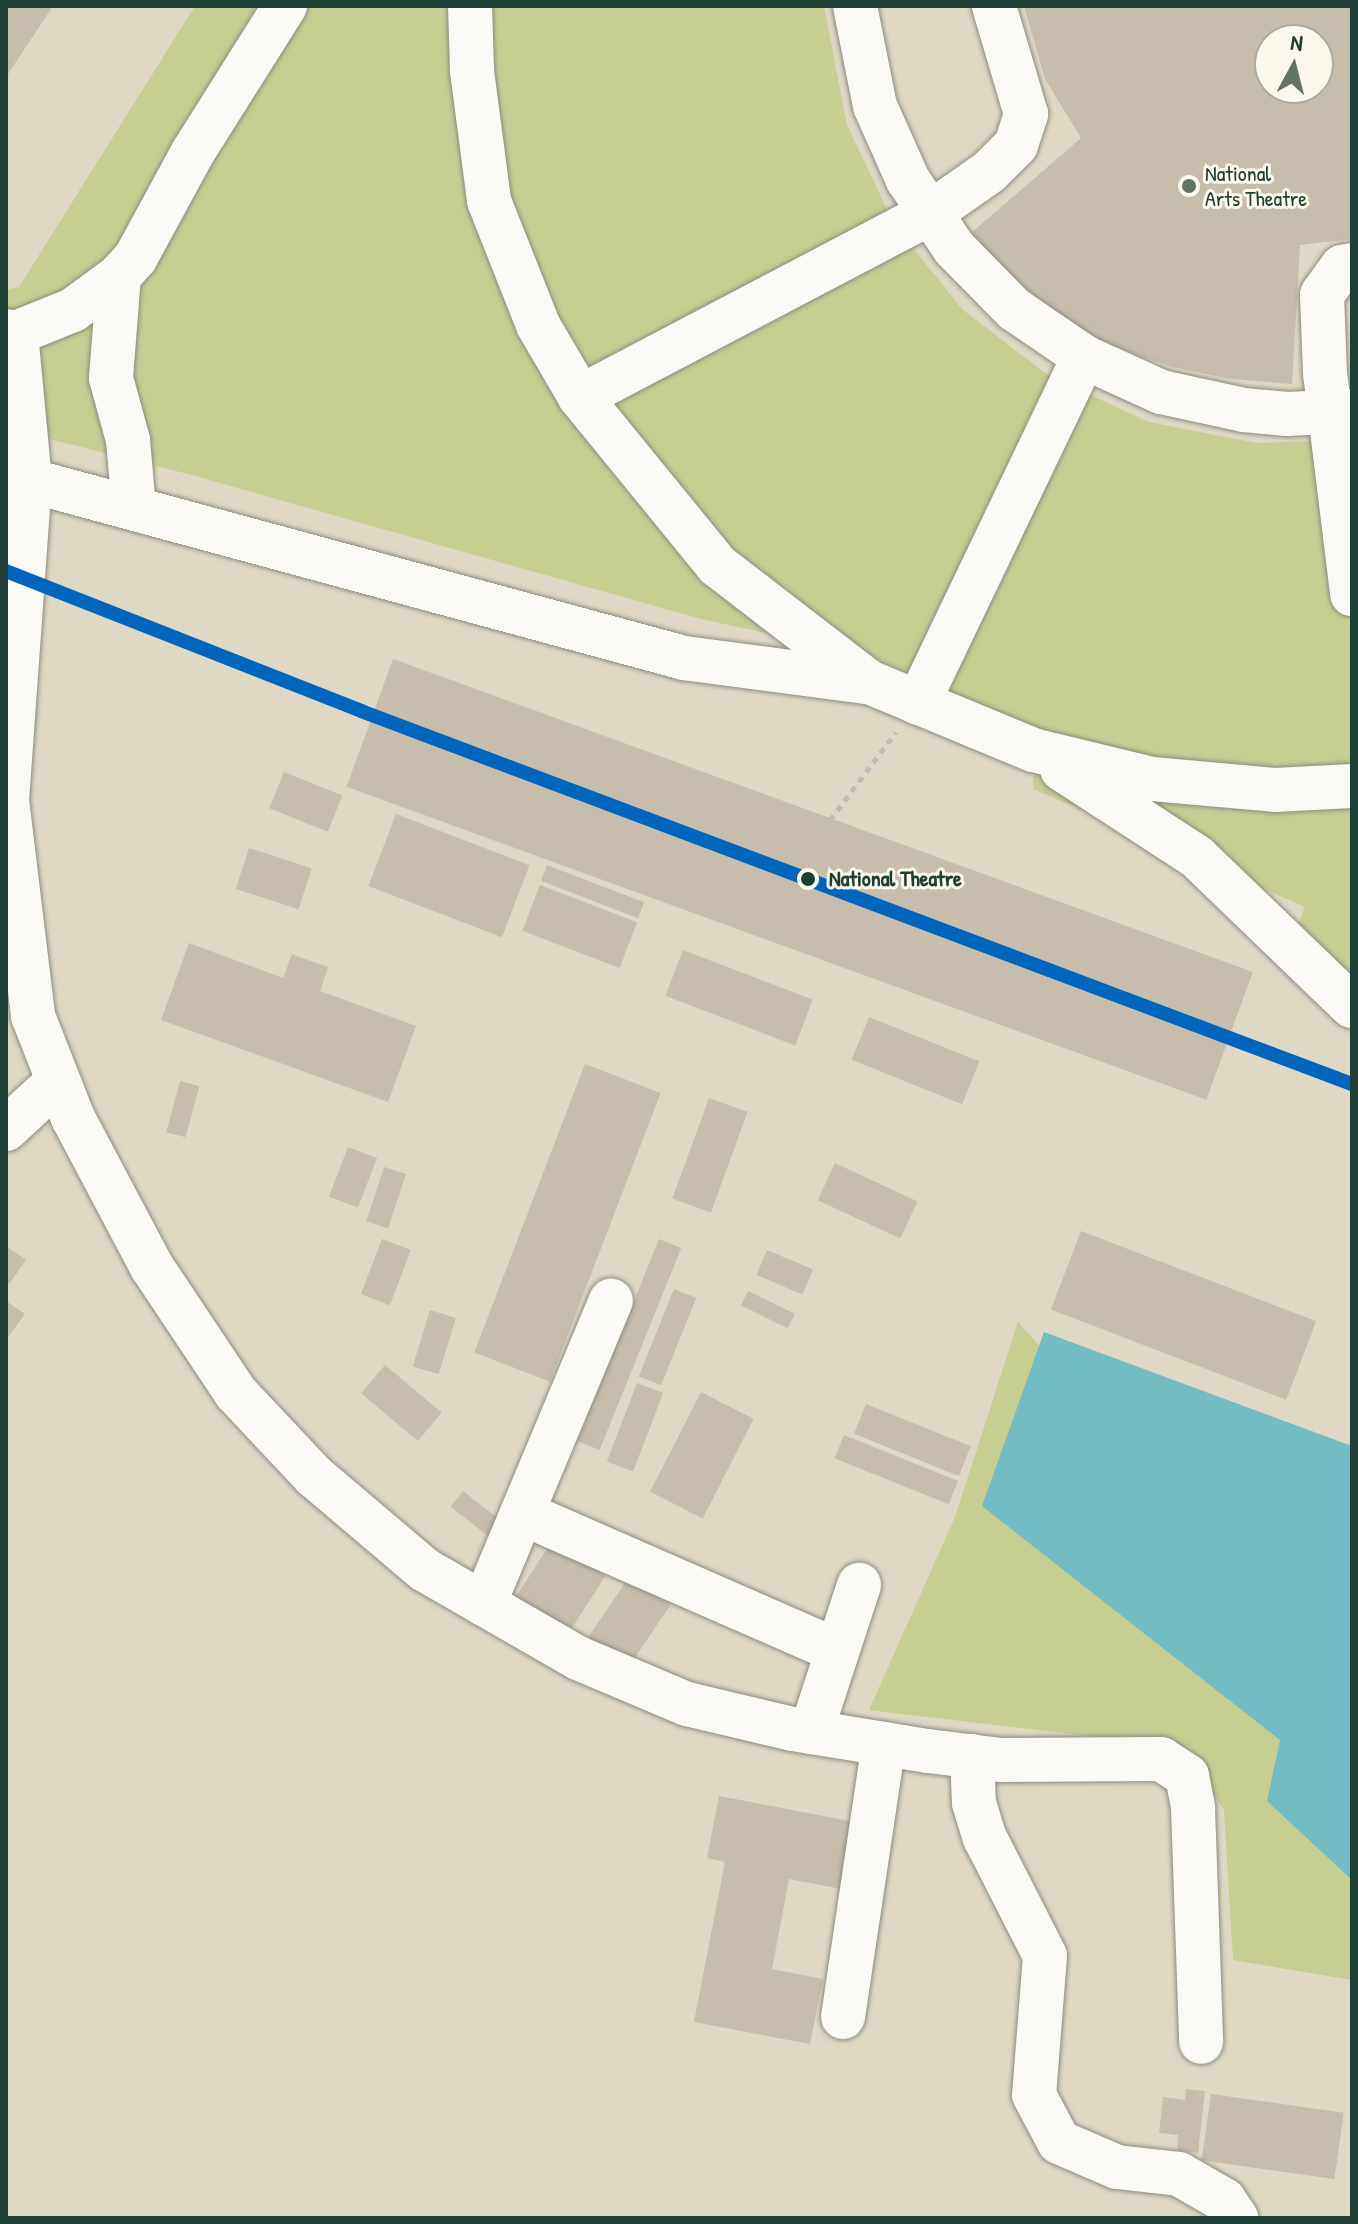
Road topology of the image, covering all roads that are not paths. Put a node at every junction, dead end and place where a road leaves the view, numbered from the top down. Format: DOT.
graph roads {
  1 [pos="285,6"];
  2 [pos="470,6"];
  3 [pos="855,6"];
  4 [pos="994,6"];
  5 [pos="929,214"];
  6 [pos="1352,265"];
  7 [pos="119,276"];
  8 [pos="11,332"];
  9 [pos="1084,357"];
  10 [pos="580,397"];
  11 [pos="1341,413"];
  12 [pos="18,477"];
  13 [pos="134,508"];
  14 [pos="16,566"];
  15 [pos="1352,594"];
  16 [pos="869,682"];
  17 [pos="918,703"];
  18 [pos="1033,750"];
  19 [pos="1352,786"];
  20 [pos="6,801"];
  21 [pos="1352,1006"];
  22 [pos="58,1081"];
  23 [pos="6,1129"];
  24 [pos="611,1300"];
  25 [pos="522,1513"];
  26 [pos="859,1585"];
  27 [pos="484,1604"];
  28 [pos="836,1650"];
  29 [pos="811,1732"];
  30 [pos="884,1744"];
  31 [pos="972,1756"];
  32 [pos="843,2017"];
  33 [pos="1201,2042"];
  34 [pos="1236,2217"];
  1 -- 7 [label="street"];
  2 -- 10 [label="street"];
  3 -- 5 [label="street"];
  4 -- 5 [label="street"];
  5 -- 9 [label="street"];
  5 -- 10 [label="street"];
  6 -- 11 [label="street"];
  7 -- 8 [label="street"];
  7 -- 13 [label="street"];
  8 -- 12 [label="street"];
  9 -- 11 [label="street"];
  9 -- 17 [label="street"];
  10 -- 16 [label="street"];
  11 -- 15 [label="street"];
  12 -- 13 [label="street"];
  12 -- 14 [label="street"];
  13 -- 16 [label="street"];
  14 -- 20 [label="street"];
  16 -- 17 [label="street"];
  17 -- 18 [label="street"];
  18 -- 19 [label="street"];
  18 -- 21 [label="street"];
  20 -- 22 [label="street"];
  22 -- 23 [label="street"];
  22 -- 27 [label="street"];
  24 -- 25 [label="street"];
  25 -- 27 [label="street"];
  25 -- 28 [label="street"];
  26 -- 28 [label="street"];
  27 -- 29 [label="street"];
  28 -- 29 [label="street"];
  29 -- 30 [label="street"];
  30 -- 31 [label="street"];
  30 -- 32 [label="street"];
  31 -- 33 [label="street"];
  31 -- 34 [label="street"];
}
